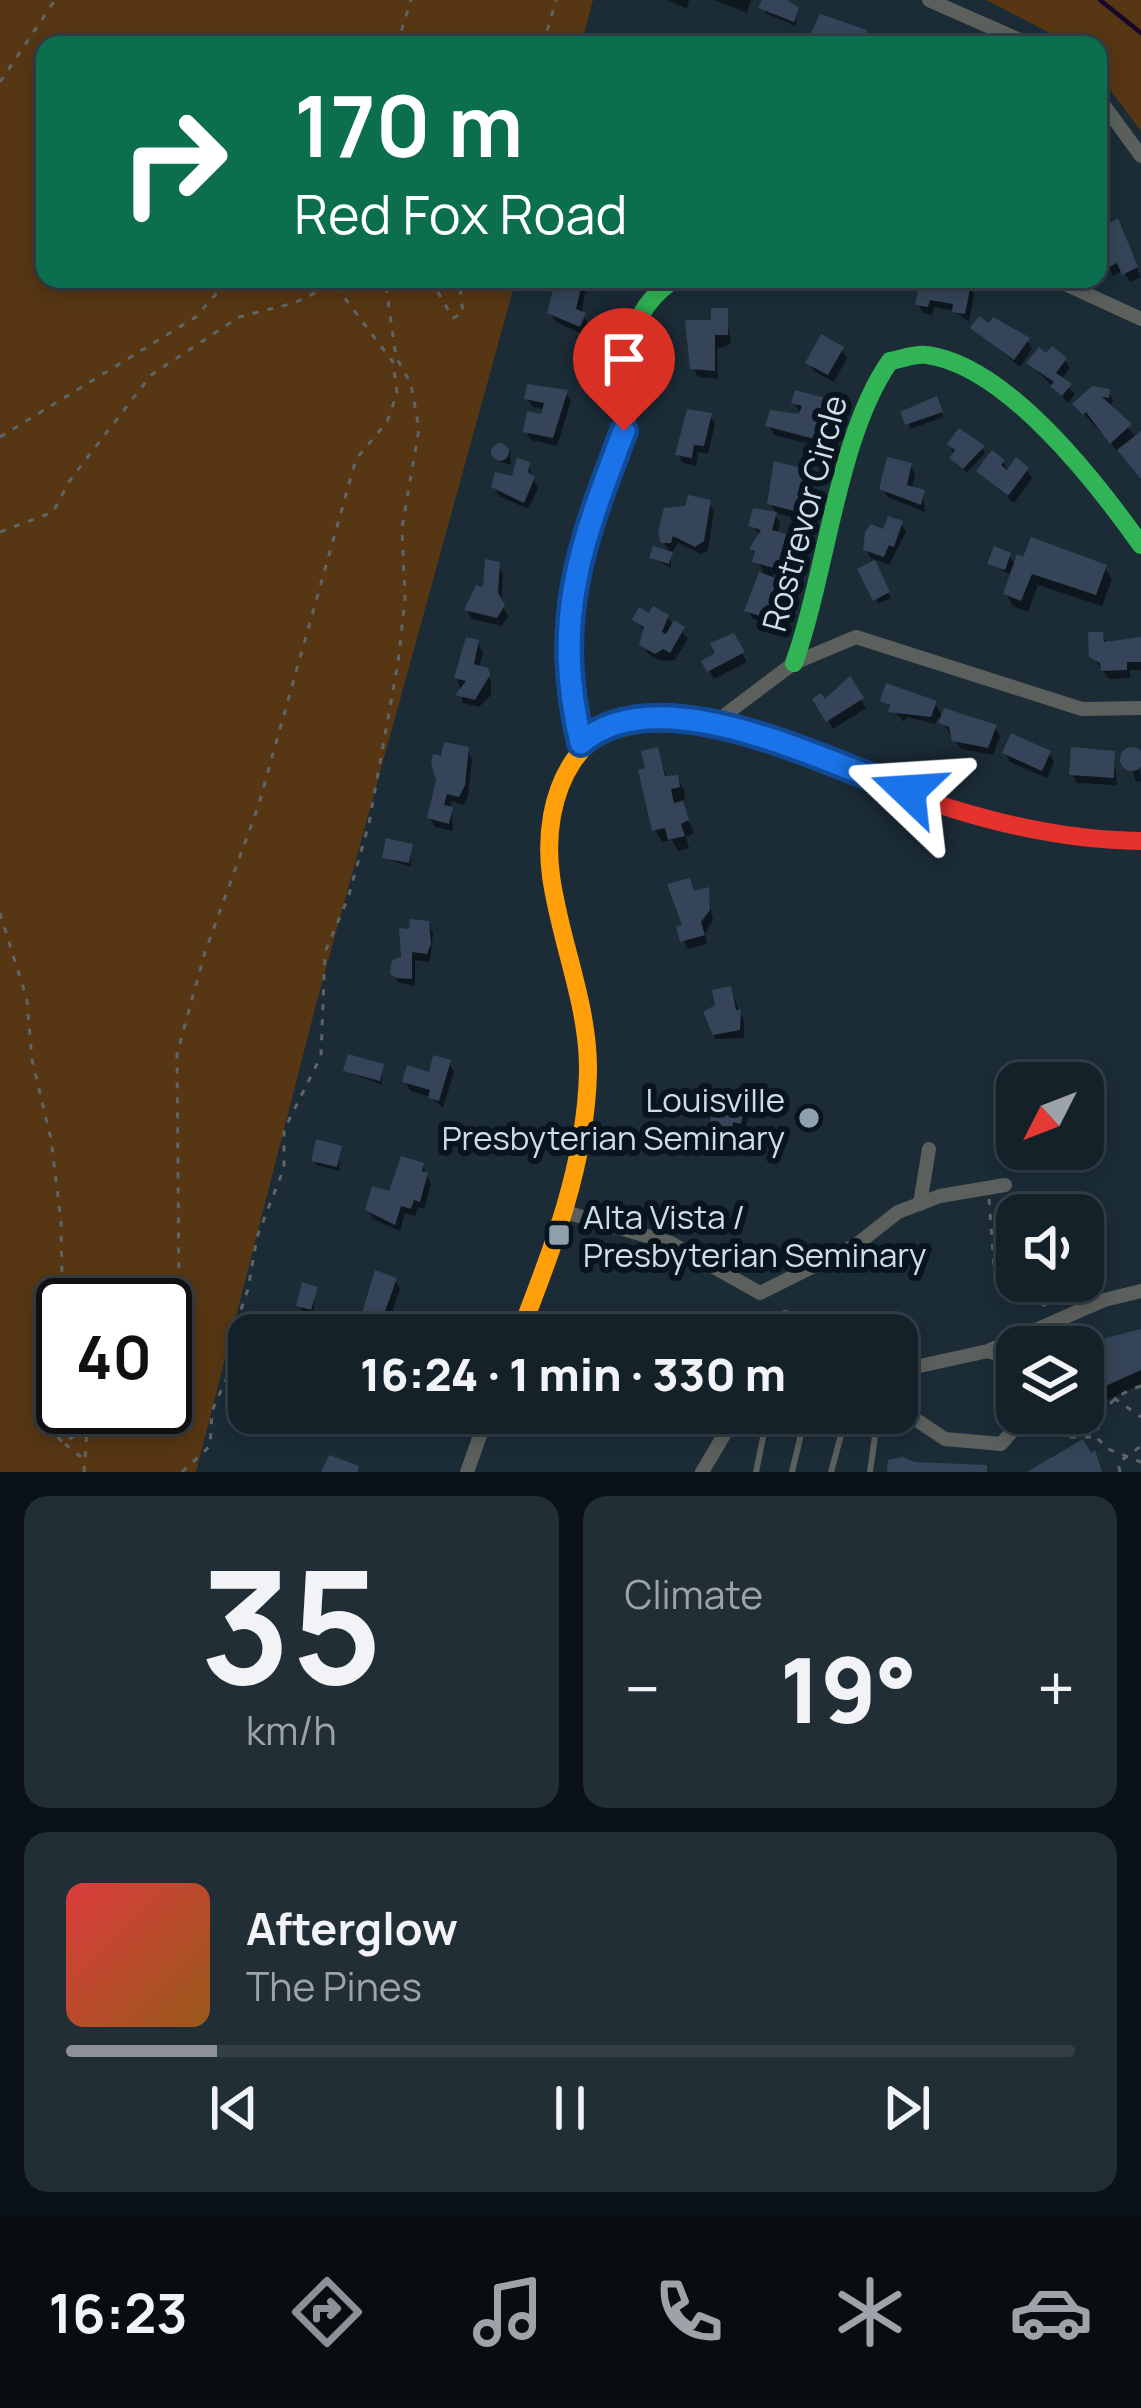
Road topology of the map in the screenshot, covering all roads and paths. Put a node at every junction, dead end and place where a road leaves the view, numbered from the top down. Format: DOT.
graph roads {
  1 [pos="55,0"];
  2 [pos="411,0"];
  3 [pos="556,0"];
  4 [pos="929,0"];
  5 [pos="401,36"];
  6 [pos="546,36"];
  7 [pos="1011,36"];
  8 [pos="0,82"];
  9 [pos="1107,109"];
  10 [pos="1141,156"];
  11 [pos="221,288"];
  12 [pos="326,288"];
  13 [pos="337,288"];
  14 [pos="386,288"];
  15 [pos="435,288"];
  16 [pos="460,288"];
  17 [pos="661,288"];
  18 [pos="1074,288"];
  19 [pos="1141,319"];
  20 [pos="0,437"];
  21 [pos="0,532"];
  22 [pos="1141,545"];
  23 [pos="794,663"];
  24 [pos="1141,709"];
  25 [pos="713,724"];
  26 [pos="581,743"];
  27 [pos="1141,841"];
  28 [pos="0,913"];
  29 [pos="929,1149"];
  30 [pos="1005,1185"];
  31 [pos="988,1190"];
  32 [pos="920,1204"];
  33 [pos="565,1212"];
  34 [pos="179,1278"];
  35 [pos="1141,1291"];
  36 [pos="527,1314"];
  37 [pos="1060,1317"];
  38 [pos="988,1352"];
  39 [pos="996,1354"];
  40 [pos="918,1367"];
  41 [pos="1141,1386"];
  42 [pos="1114,1397"];
  43 [pos="1104,1411"];
  44 [pos="1141,1418"];
  45 [pos="918,1421"];
  46 [pos="78,1434"];
  47 [pos="87,1434"];
  48 [pos="481,1434"];
  49 [pos="724,1434"];
  50 [pos="764,1434"];
  51 [pos="801,1434"];
  52 [pos="844,1434"];
  53 [pos="876,1434"];
  54 [pos="1010,1434"];
  55 [pos="1061,1434"];
  56 [pos="1097,1434"];
  57 [pos="1096,1438"];
  58 [pos="63,1443"];
  59 [pos="1141,1446"];
  60 [pos="1126,1456"];
  61 [pos="84,1459"];
  62 [pos="1141,1462"];
  63 [pos="84,1472"];
  64 [pos="182,1472"];
  65 [pos="467,1472"];
  66 [pos="702,1472"];
  67 [pos="756,1472"];
  68 [pos="793,1472"];
  69 [pos="831,1472"];
  70 [pos="870,1472"];
  71 [pos="1120,1472"];
  1 -- 8 [label="path"];
  2 -- 5 [label="path"];
  3 -- 6 [label="path"];
  4 -- 7 [label="street"];
  9 -- 10 [label="street"];
  11 -- 20 [label="path"];
  12 -- 21 [label="path"];
  13 -- 34 [label="path"];
  14 -- 64 [label="path"];
  15 -- 16 [label="path"];
  17 -- 26 [label="street"];
  18 -- 19 [label="street"];
  22 -- 23 [label="street, Rostrevor Circle"];
  23 -- 24 [label="street, Rostrevor Circle"];
  23 -- 25 [label="street, Rostrevor Circle"];
  25 -- 26 [label="street"];
  25 -- 27 [label="street"];
  26 -- 33 [label="street"];
  28 -- 58 [label="path"];
  29 -- 32 [label="street"];
  30 -- 31 [label="street"];
  31 -- 32 [label="street"];
  31 -- 37 [label="path"];
  32 -- 33 [label="street"];
  33 -- 36 [label="street"];
  35 -- 37 [label="street"];
  37 -- 38 [label="street"];
  38 -- 39 [label="street"];
  38 -- 40 [label="street"];
  41 -- 42 [label="path"];
  42 -- 43 [label="path"];
  42 -- 44 [label="path"];
  45 -- 54 [label="street"];
  46 -- 58 [label="path"];
  47 -- 61 [label="path"];
  48 -- 65 [label="street"];
  49 -- 66 [label="street"];
  50 -- 67 [label="lane"];
  51 -- 68 [label="lane"];
  52 -- 69 [label="lane"];
  53 -- 70 [label="lane"];
  55 -- 57 [label="path"];
  56 -- 57 [label="path"];
  57 -- 60 [label="path"];
  58 -- 61 [label="path"];
  59 -- 60 [label="path"];
  60 -- 62 [label="path"];
  60 -- 71 [label="path"];
  61 -- 63 [label="path"];
}
